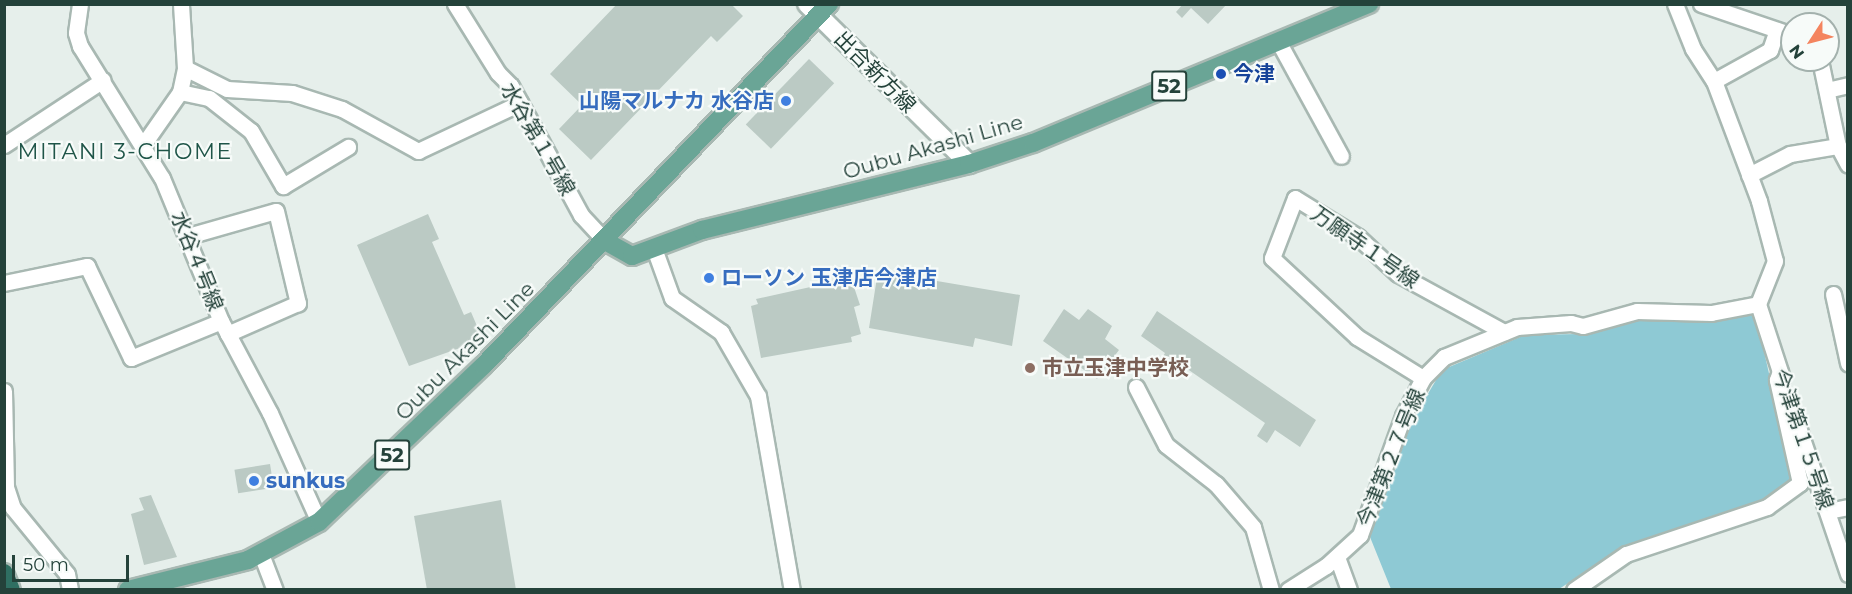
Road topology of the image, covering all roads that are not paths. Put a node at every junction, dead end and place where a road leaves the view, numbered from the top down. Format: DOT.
graph roads {
  1 [pos="80,4"];
  2 [pos="181,4"];
  3 [pos="455,4"];
  4 [pos="1369,4"];
  5 [pos="1675,4"];
  6 [pos="1701,4"];
  7 [pos="818,8"];
  8 [pos="1777,30"];
  9 [pos="1780,31"];
  10 [pos="1278,41"];
  11 [pos="185,68"];
  12 [pos="1823,72"];
  13 [pos="103,80"];
  14 [pos="1714,81"];
  15 [pos="1848,85"];
  16 [pos="1827,90"];
  17 [pos="180,92"];
  18 [pos="520,103"];
  19 [pos="4,145"];
  20 [pos="142,145"];
  21 [pos="1838,146"];
  22 [pos="348,147"];
  23 [pos="1341,156"];
  24 [pos="969,164"];
  25 [pos="1848,165"];
  26 [pos="1749,175"];
  27 [pos="188,236"];
  28 [pos="605,241"];
  29 [pos="654,251"];
  30 [pos="4,283"];
  31 [pos="1833,294"];
  32 [pos="1758,304"];
  33 [pos="224,328"];
  34 [pos="1504,333"];
  35 [pos="1845,343"];
  36 [pos="1848,363"];
  37 [pos="1780,370"];
  38 [pos="1422,378"];
  39 [pos="1136,387"];
  40 [pos="4,392"];
  41 [pos="1848,507"];
  42 [pos="1828,511"];
  43 [pos="319,522"];
  44 [pos="261,554"];
  45 [pos="1337,557"];
  46 [pos="1848,574"];
  47 [pos="70,590"];
  48 [pos="128,590"];
  49 [pos="275,590"];
  50 [pos="792,590"];
  51 [pos="1271,590"];
  52 [pos="1288,590"];
  53 [pos="1350,590"];
  54 [pos="1574,590"];
  1 -- 13 [label="street, 水谷４号線"];
  2 -- 11 [label="street"];
  3 -- 18 [label="street, 水谷第１号線"];
  4 -- 10 [label="main road, Oubu Akashi Line / 52"];
  5 -- 14 [label="street"];
  6 -- 8 [label="street"];
  7 -- 24 [label="street, 出合新方線"];
  7 -- 28 [label="main road, Oubu Akashi Line / 52"];
  8 -- 9 [label="street"];
  8 -- 14 [label="street"];
  10 -- 23 [label="street"];
  10 -- 24 [label="main road, Oubu Akashi Line / 52"];
  11 -- 17 [label="street"];
  11 -- 18 [label="street"];
  12 -- 16 [label="street"];
  13 -- 19 [label="street"];
  13 -- 20 [label="street, 水谷４号線"];
  14 -- 26 [label="street"];
  15 -- 16 [label="street"];
  16 -- 21 [label="street"];
  17 -- 20 [label="street"];
  17 -- 22 [label="street"];
  18 -- 28 [label="street, 水谷第１号線"];
  20 -- 27 [label="street, 水谷４号線"];
  21 -- 25 [label="street"];
  21 -- 26 [label="street"];
  24 -- 29 [label="main road, Oubu Akashi Line / 52"];
  26 -- 32 [label="street"];
  27 -- 33 [label="street, 水谷４号線"];
  27 -- 33 [label="street"];
  28 -- 29 [label="main road, Oubu Akashi Line / 52"];
  28 -- 43 [label="main road, Oubu Akashi Line / 52"];
  29 -- 50 [label="street"];
  30 -- 33 [label="street"];
  31 -- 35 [label="street"];
  32 -- 34 [label="street, 今津第２７号線"];
  32 -- 37 [label="street, 今津第１５号線"];
  33 -- 43 [label="street, 水谷４号線"];
  34 -- 38 [label="street, 今津第２７号線"];
  34 -- 38 [label="street, 万願寺１号線"];
  35 -- 36 [label="street"];
  37 -- 42 [label="street, 今津第１５号線"];
  37 -- 54 [label="street"];
  38 -- 45 [label="street, 今津第２７号線"];
  39 -- 51 [label="street"];
  40 -- 47 [label="street"];
  41 -- 42 [label="street"];
  42 -- 46 [label="street, 今津第１５号線"];
  43 -- 44 [label="main road, Oubu Akashi Line / 52"];
  44 -- 48 [label="main road, Oubu Akashi Line / 52"];
  44 -- 49 [label="street"];
  45 -- 52 [label="street, 今津第２７号線"];
  45 -- 53 [label="street"];
}
